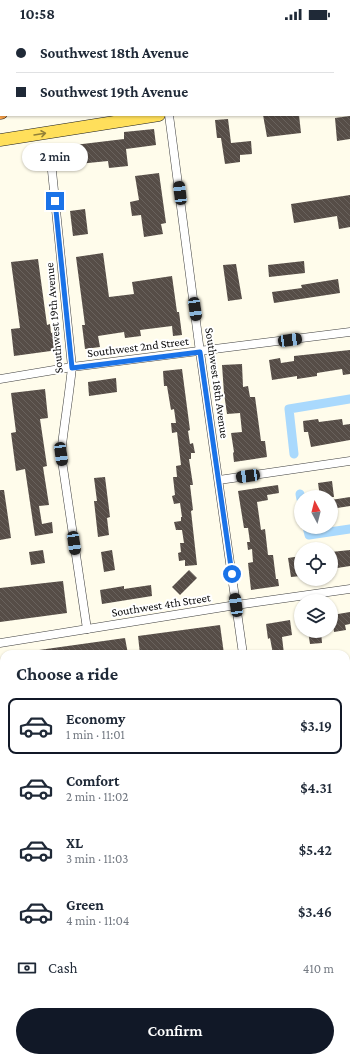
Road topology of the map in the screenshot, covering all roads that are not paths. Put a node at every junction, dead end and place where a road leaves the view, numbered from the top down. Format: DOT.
graph roads {
  1 [pos="153,116"];
  2 [pos="170,116"];
  3 [pos="0,140"];
  4 [pos="52,171"];
  5 [pos="350,332"];
  6 [pos="200,352"];
  7 [pos="72,368"];
  8 [pos="0,379"];
  9 [pos="350,461"];
  10 [pos="219,480"];
  11 [pos="350,589"];
  12 [pos="236,605"];
  13 [pos="87,629"];
  14 [pos="0,643"];
  15 [pos="242,650"];
  3 -- 1 [label="main road, one-way"];
  2 -- 6 [label="street, Southwest 18th Avenue"];
  4 -- 7 [label="street, Southwest 19th Avenue"];
  5 -- 6 [label="street, Southwest 2nd Street"];
  6 -- 7 [label="street, Southwest 2nd Street"];
  6 -- 10 [label="street, Southwest 18th Avenue"];
  7 -- 8 [label="street, Southwest 2nd Street"];
  7 -- 13 [label="street, Southwest 19th Avenue"];
  9 -- 10 [label="street"];
  10 -- 12 [label="street, Southwest 18th Avenue"];
  11 -- 12 [label="street, Southwest 4th Street"];
  12 -- 13 [label="street, Southwest 4th Street"];
  12 -- 15 [label="street, Southwest 18th Avenue"];
  13 -- 14 [label="street, Southwest 4th Street"];
}
